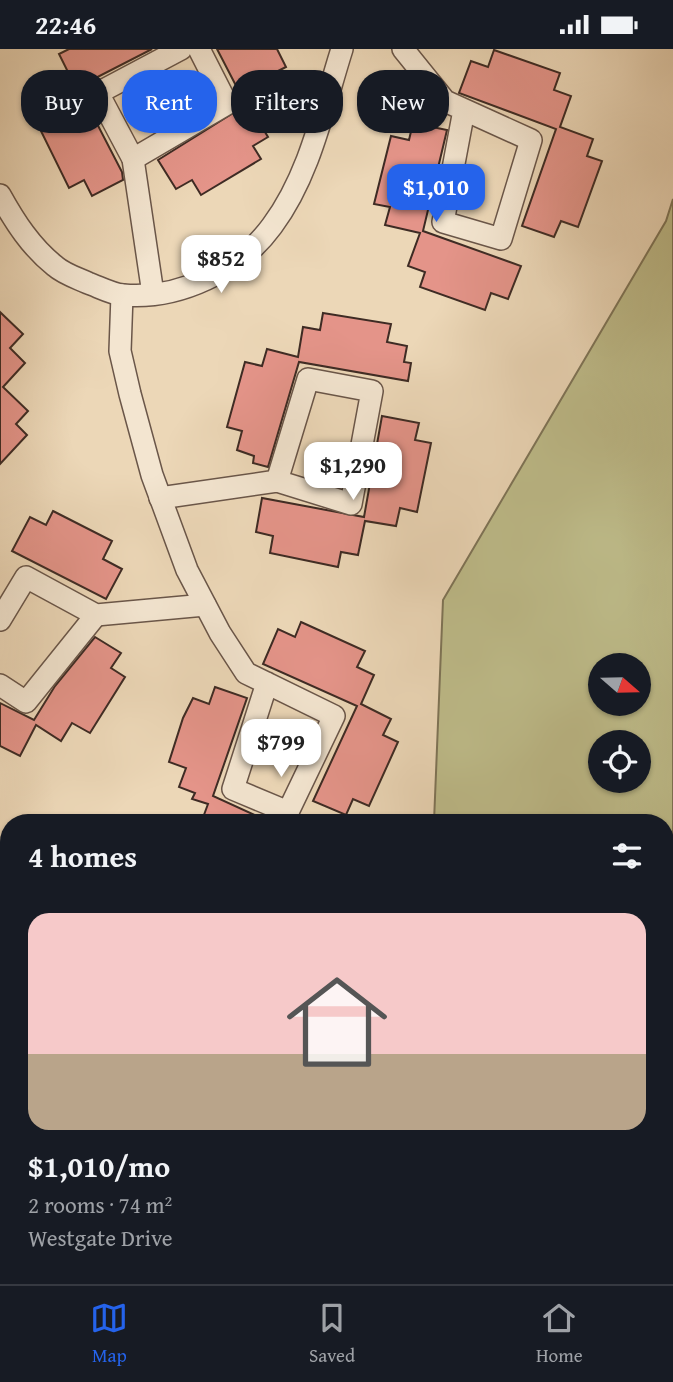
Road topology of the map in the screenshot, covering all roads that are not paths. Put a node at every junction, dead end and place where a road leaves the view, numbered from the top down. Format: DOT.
graph roads {
  1 [pos="181,49"];
  2 [pos="199,49"];
  3 [pos="342,49"];
  4 [pos="404,49"];
  5 [pos="464,110"];
  6 [pos="133,159"];
  7 [pos="0,195"];
  8 [pos="153,293"];
  9 [pos="122,295"];
  10 [pos="277,481"];
  11 [pos="160,498"];
  12 [pos="205,605"];
  13 [pos="96,615"];
  14 [pos="0,620"];
  15 [pos="267,683"];
  16 [pos="0,685"];
  1 -- 6 [label="street"];
  2 -- 6 [label="street"];
  3 -- 8 [label="street"];
  4 -- 5 [label="street"];
  5 -- 5 [label="street"];
  6 -- 8 [label="street"];
  7 -- 9 [label="street"];
  8 -- 9 [label="street"];
  9 -- 11 [label="street"];
  10 -- 10 [label="street"];
  10 -- 11 [label="street"];
  11 -- 12 [label="street"];
  12 -- 13 [label="street"];
  12 -- 15 [label="street"];
  13 -- 14 [label="street"];
  13 -- 16 [label="street"];
  15 -- 15 [label="street"];
}
